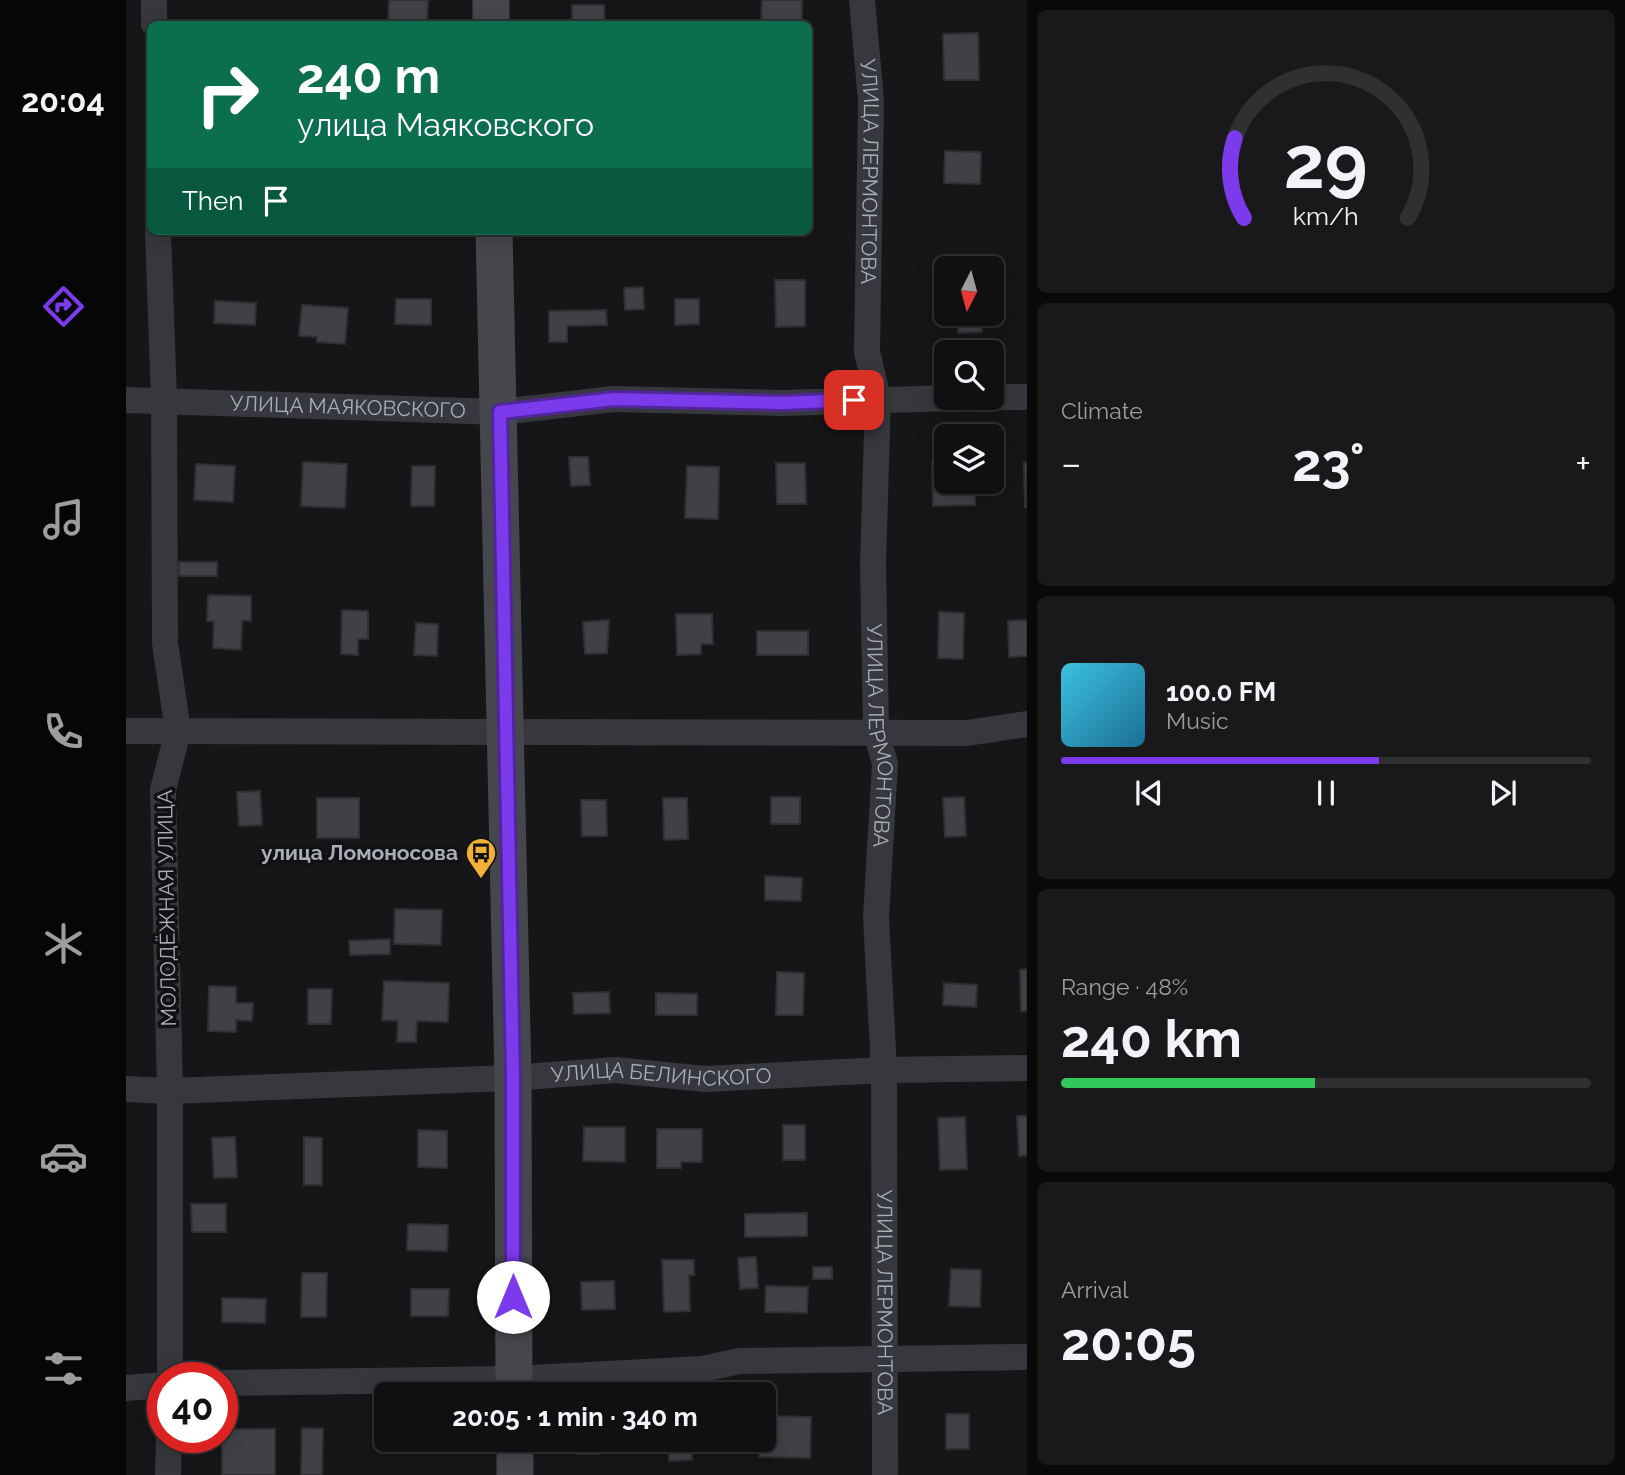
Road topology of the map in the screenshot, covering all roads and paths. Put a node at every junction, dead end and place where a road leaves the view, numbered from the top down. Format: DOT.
graph roads {
  1 [pos="154,0"];
  2 [pos="491,0"];
  3 [pos="862,0"];
  4 [pos="154,21"];
  5 [pos="491,21"];
  6 [pos="158,235"];
  7 [pos="494,235"];
  8 [pos="1004,397"];
  9 [pos="1027,397"];
  10 [pos="878,398"];
  11 [pos="934,398"];
  12 [pos="126,400"];
  13 [pos="164,400"];
  14 [pos="500,412"];
  15 [pos="1027,724"];
  16 [pos="126,731"];
  17 [pos="177,731"];
  18 [pos="876,731"];
  19 [pos="504,734"];
  20 [pos="1027,1068"];
  21 [pos="884,1070"];
  22 [pos="513,1078"];
  23 [pos="126,1089"];
  24 [pos="170,1091"];
  25 [pos="1027,1357"];
  26 [pos="883,1360"];
  27 [pos="170,1362"];
  28 [pos="514,1382"];
  29 [pos="566,1382"];
  30 [pos="238,1384"];
  31 [pos="147,1386"];
  32 [pos="374,1386"];
  33 [pos="126,1388"];
  34 [pos="515,1452"];
  35 [pos="169,1453"];
  36 [pos="169,1475"];
  37 [pos="515,1475"];
  38 [pos="885,1475"];
  1 -- 4 [label="street"];
  2 -- 5 [label="street"];
  3 -- 10 [label="street, УЛИЦА ЛЕРМОНТОВА"];
  6 -- 13 [label="street, МОЛОДЁЖНАЯ УЛИЦА"];
  7 -- 14 [label="street"];
  8 -- 9 [label="street, УЛИЦА МАЯКОВСКОГО"];
  10 -- 11 [label="street, УЛИЦА МАЯКОВСКОГО"];
  10 -- 14 [label="street, УЛИЦА МАЯКОВСКОГО"];
  10 -- 18 [label="street, УЛИЦА ЛЕРМОНТОВА"];
  12 -- 13 [label="street, УЛИЦА МАЯКОВСКОГО"];
  13 -- 14 [label="street, УЛИЦА МАЯКОВСКОГО"];
  13 -- 17 [label="street, МОЛОДЁЖНАЯ УЛИЦА"];
  14 -- 19 [label="street"];
  15 -- 18 [label="street"];
  16 -- 17 [label="street"];
  17 -- 19 [label="street"];
  17 -- 24 [label="street, МОЛОДЁЖНАЯ УЛИЦА"];
  18 -- 19 [label="street"];
  18 -- 21 [label="street, УЛИЦА ЛЕРМОНТОВА"];
  19 -- 22 [label="street"];
  20 -- 21 [label="street, УЛИЦА БЕЛИНСКОГО"];
  21 -- 22 [label="street, УЛИЦА БЕЛИНСКОГО"];
  21 -- 26 [label="street, УЛИЦА ЛЕРМОНТОВА"];
  22 -- 24 [label="street, УЛИЦА БЕЛИНСКОГО"];
  22 -- 28 [label="street"];
  23 -- 24 [label="street, УЛИЦА БЕЛИНСКОГО"];
  24 -- 27 [label="street, МОЛОДЁЖНАЯ УЛИЦА"];
  25 -- 26 [label="street"];
  26 -- 29 [label="street"];
  26 -- 38 [label="street, УЛИЦА ЛЕРМОНТОВА"];
  30 -- 32 [label="street"];
  31 -- 33 [label="street"];
  34 -- 37 [label="street"];
  35 -- 36 [label="street"];
}
